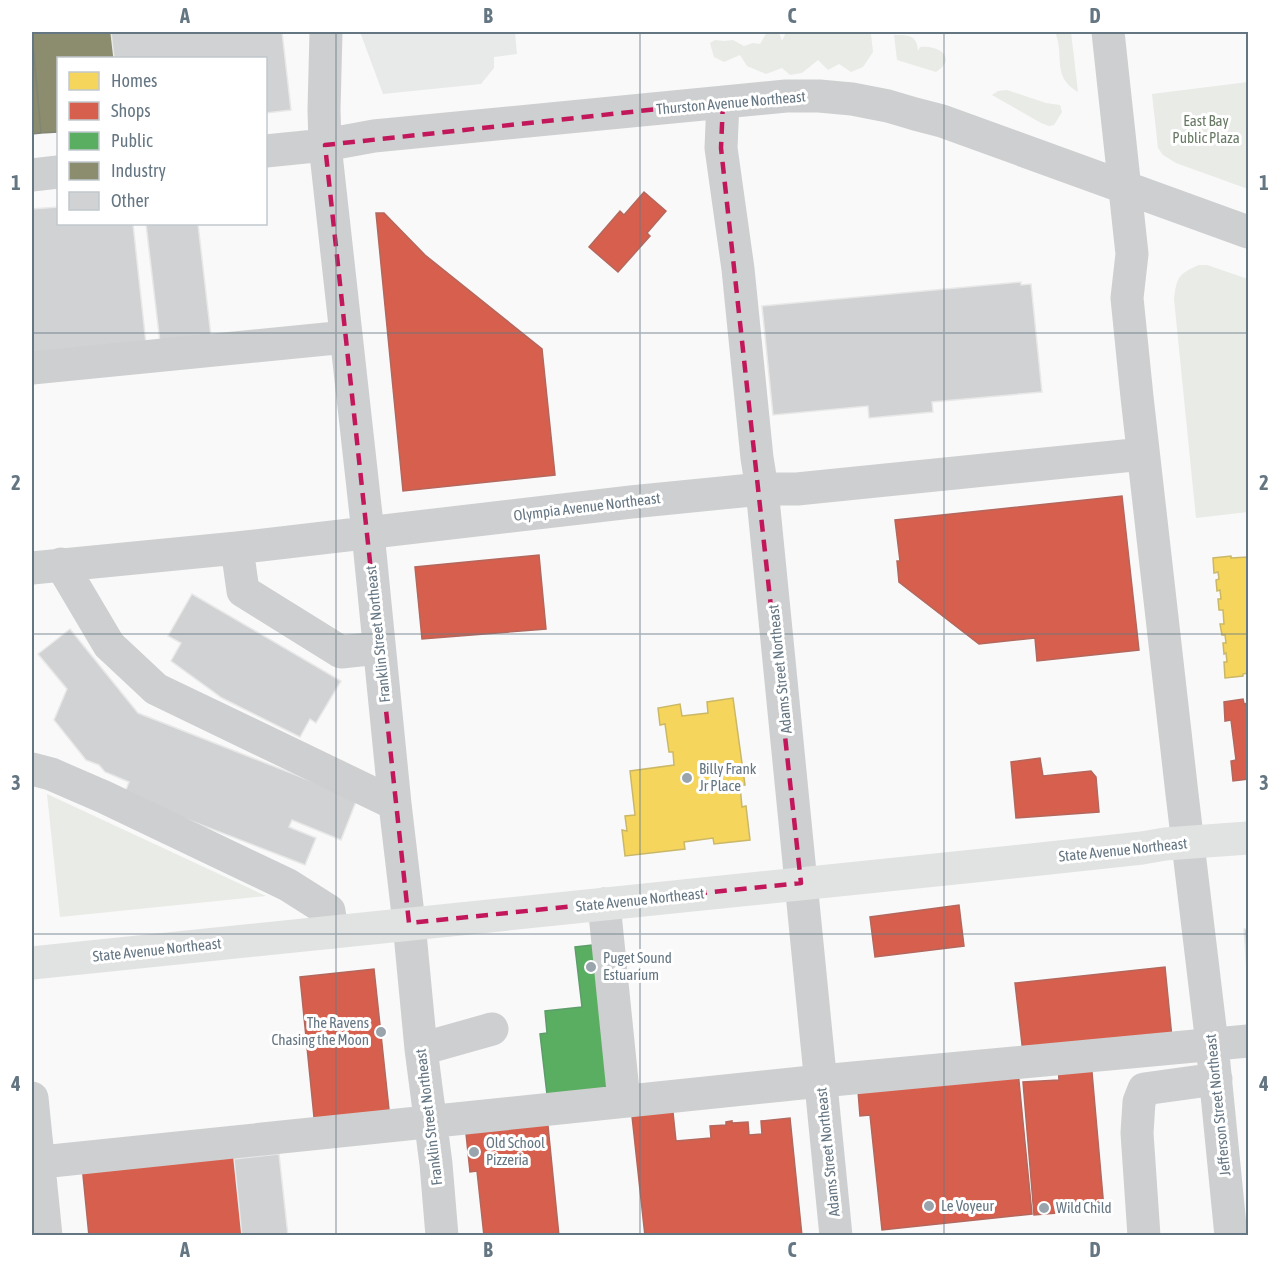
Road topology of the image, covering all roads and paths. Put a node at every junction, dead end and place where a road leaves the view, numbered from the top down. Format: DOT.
graph roads {
  1 [pos="326,32"];
  2 [pos="1108,32"];
  3 [pos="723,102"];
  4 [pos="325,144"];
  5 [pos="267,151"];
  6 [pos="57,172"];
  7 [pos="32,174"];
  8 [pos="1125,188"];
  9 [pos="1248,232"];
  10 [pos="346,337"];
  11 [pos="32,368"];
  12 [pos="1143,454"];
  13 [pos="762,489"];
  14 [pos="368,533"];
  15 [pos="237,548"];
  16 [pos="46,566"];
  17 [pos="380,648"];
  18 [pos="32,769"];
  19 [pos="395,804"];
  20 [pos="1248,838"];
  21 [pos="1189,843"];
  22 [pos="801,883"];
  23 [pos="604,904"];
  24 [pos="409,923"];
  25 [pos="332,932"];
  26 [pos="32,963"];
  27 [pos="492,1029"];
  28 [pos="1248,1041"];
  29 [pos="1212,1044"];
  30 [pos="421,1049"];
  31 [pos="1216,1079"];
  32 [pos="821,1081"];
  33 [pos="32,1098"];
  34 [pos="624,1101"];
  35 [pos="431,1120"];
  36 [pos="35,1162"];
  37 [pos="46,1236"];
  38 [pos="442,1236"];
  39 [pos="836,1236"];
  40 [pos="1144,1236"];
  41 [pos="1231,1236"];
  1 -- 4 [label="street, Franklin Street Northeast"];
  2 -- 8 [label="street, Jefferson Street Northeast"];
  3 -- 4 [label="street, Thurston Avenue Northeast"];
  3 -- 8 [label="street, Thurston Avenue Northeast"];
  3 -- 13 [label="street, Adams Street Northeast"];
  4 -- 5 [label="street, Thurston Avenue Northeast"];
  4 -- 10 [label="street, Franklin Street Northeast"];
  6 -- 7 [label="street"];
  8 -- 9 [label="street, Thurston Avenue Northeast"];
  8 -- 12 [label="street, Jefferson Street Northeast"];
  10 -- 11 [label="street"];
  10 -- 14 [label="street, Franklin Street Northeast"];
  12 -- 13 [label="street, Olympia Avenue Northeast"];
  12 -- 21 [label="street, Jefferson Street Northeast"];
  13 -- 14 [label="street, Olympia Avenue Northeast"];
  13 -- 22 [label="street, Adams Street Northeast"];
  14 -- 15 [label="street, Olympia Avenue Northeast"];
  14 -- 17 [label="street, Franklin Street Northeast"];
  15 -- 16 [label="street, Olympia Avenue Northeast"];
  15 -- 17 [label="street"];
  16 -- 19 [label="street"];
  17 -- 19 [label="street, Franklin Street Northeast"];
  18 -- 25 [label="street"];
  19 -- 24 [label="street, Franklin Street Northeast"];
  20 -- 21 [label="main road, State Avenue Northeast"];
  21 -- 22 [label="main road, State Avenue Northeast"];
  21 -- 29 [label="street, Jefferson Street Northeast"];
  22 -- 23 [label="main road, State Avenue Northeast"];
  22 -- 32 [label="street, Adams Street Northeast"];
  23 -- 24 [label="main road, State Avenue Northeast"];
  23 -- 34 [label="street"];
  24 -- 25 [label="main road, State Avenue Northeast"];
  24 -- 30 [label="street, Franklin Street Northeast"];
  25 -- 26 [label="main road, State Avenue Northeast"];
  27 -- 30 [label="street"];
  28 -- 29 [label="street"];
  29 -- 31 [label="street, Jefferson Street Northeast"];
  29 -- 32 [label="street"];
  30 -- 35 [label="street, Franklin Street Northeast"];
  31 -- 40 [label="street"];
  31 -- 41 [label="street, Jefferson Street Northeast"];
  32 -- 34 [label="street"];
  32 -- 39 [label="street, Adams Street Northeast"];
  33 -- 36 [label="street"];
  34 -- 35 [label="street"];
  35 -- 36 [label="street"];
  35 -- 38 [label="street, Franklin Street Northeast"];
  36 -- 37 [label="street"];
}
